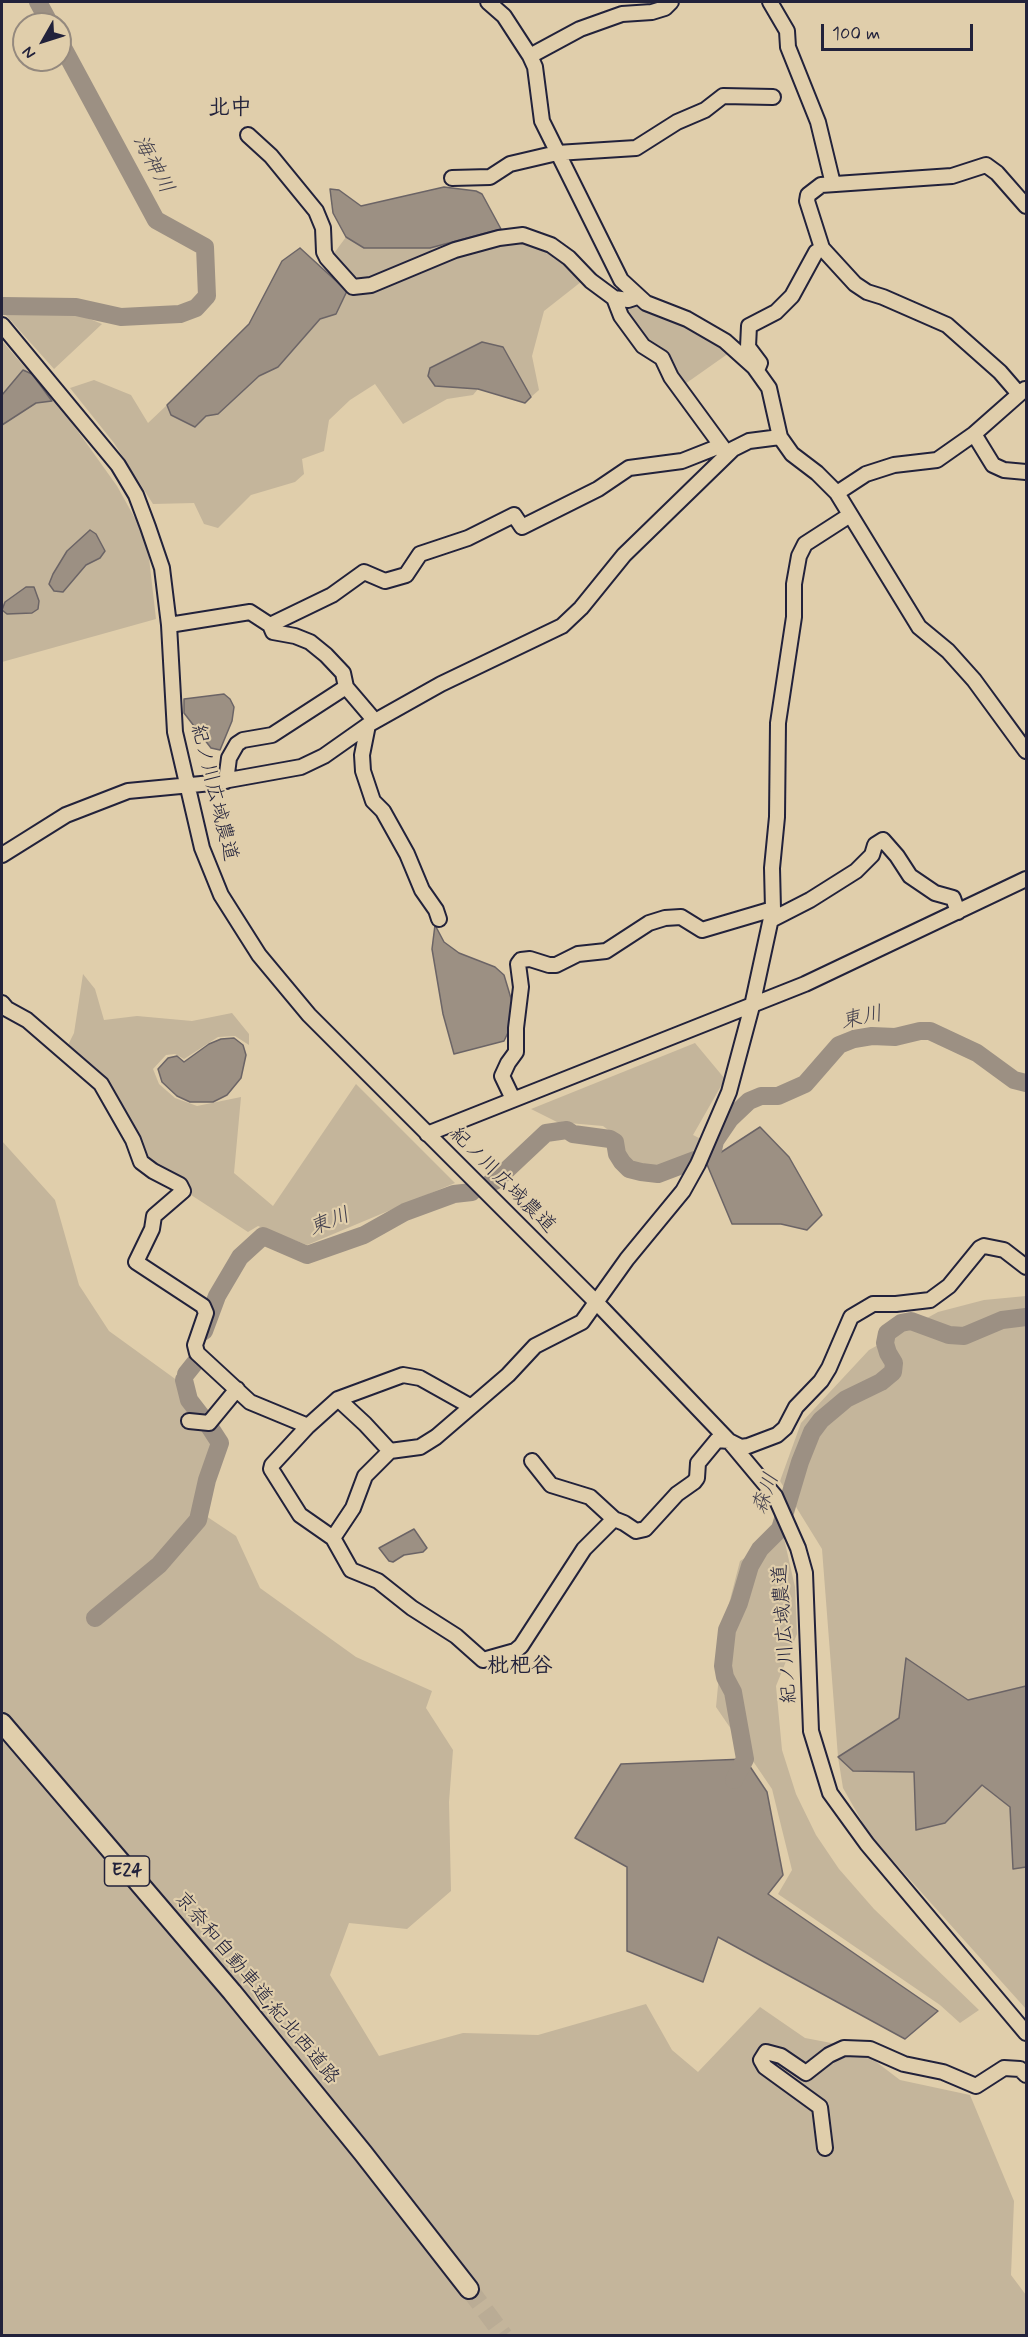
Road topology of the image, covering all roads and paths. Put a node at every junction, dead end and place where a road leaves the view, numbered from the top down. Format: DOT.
graph roads {
  1 [pos="489,2"];
  2 [pos="671,2"];
  3 [pos="770,2"];
  4 [pos="530,56"];
  5 [pos="773,97"];
  6 [pos="248,135"];
  7 [pos="557,153"];
  8 [pos="452,178"];
  9 [pos="833,184"];
  10 [pos="1026,206"];
  11 [pos="822,248"];
  12 [pos="637,297"];
  13 [pos="614,298"];
  14 [pos="5,329"];
  15 [pos="757,371"];
  16 [pos="1023,391"];
  17 [pos="974,435"];
  18 [pos="780,437"];
  19 [pos="724,450"];
  20 [pos="1026,472"];
  21 [pos="837,493"];
  22 [pos="850,515"];
  23 [pos="169,625"];
  24 [pos="270,625"];
  25 [pos="346,687"];
  26 [pos="371,723"];
  27 [pos="1026,752"];
  28 [pos="226,781"];
  29 [pos="186,784"];
  30 [pos="2,855"];
  31 [pos="1026,879"];
  32 [pos="958,912"];
  33 [pos="772,915"];
  34 [pos="439,919"];
  35 [pos="2,1003"];
  36 [pos="752,1006"];
  37 [pos="513,1099"];
  38 [pos="427,1134"];
  39 [pos="1026,1267"];
  40 [pos="597,1303"];
  41 [pos="237,1389"];
  42 [pos="338,1399"];
  43 [pos="470,1406"];
  44 [pos="189,1421"];
  45 [pos="308,1426"];
  46 [pos="729,1441"];
  47 [pos="390,1451"];
  48 [pos="532,1461"];
  49 [pos="614,1519"];
  50 [pos="333,1538"];
  51 [pos="2,1724"];
  52 [pos="1026,2033"];
  53 [pos="1026,2075"];
  54 [pos="825,2148"];
  55 [pos="469,2289"];
  1 -- 4 [label="street"];
  2 -- 4 [label="street"];
  3 -- 9 [label="street"];
  4 -- 7 [label="street"];
  5 -- 7 [label="street"];
  6 -- 13 [label="street"];
  7 -- 8 [label="street"];
  7 -- 12 [label="street"];
  9 -- 10 [label="street"];
  9 -- 11 [label="street"];
  11 -- 15 [label="street"];
  11 -- 16 [label="street"];
  12 -- 13 [label="street"];
  12 -- 15 [label="street"];
  13 -- 19 [label="street"];
  14 -- 23 [label="street, 紀ノ川広域農道"];
  15 -- 18 [label="street"];
  16 -- 17 [label="street"];
  17 -- 20 [label="street"];
  17 -- 21 [label="street"];
  18 -- 19 [label="street"];
  18 -- 21 [label="street"];
  19 -- 24 [label="street"];
  19 -- 26 [label="street"];
  21 -- 22 [label="street"];
  22 -- 27 [label="street"];
  22 -- 33 [label="street"];
  23 -- 24 [label="street"];
  23 -- 29 [label="street, 紀ノ川広域農道"];
  24 -- 25 [label="street"];
  25 -- 26 [label="street"];
  25 -- 28 [label="street"];
  26 -- 28 [label="street"];
  26 -- 34 [label="street"];
  28 -- 29 [label="street"];
  29 -- 30 [label="street"];
  29 -- 38 [label="street, 紀ノ川広域農道"];
  31 -- 32 [label="street"];
  32 -- 33 [label="street"];
  32 -- 36 [label="street"];
  33 -- 36 [label="street"];
  33 -- 37 [label="street"];
  35 -- 41 [label="street"];
  36 -- 37 [label="street"];
  36 -- 40 [label="street"];
  37 -- 38 [label="street"];
  38 -- 40 [label="street, 紀ノ川広域農道"];
  39 -- 46 [label="street"];
  40 -- 43 [label="street"];
  40 -- 46 [label="street, 紀ノ川広域農道"];
  41 -- 44 [label="street"];
  41 -- 45 [label="street"];
  42 -- 43 [label="street"];
  42 -- 45 [label="street"];
  42 -- 47 [label="street"];
  43 -- 47 [label="street"];
  45 -- 50 [label="street"];
  46 -- 49 [label="street"];
  46 -- 52 [label="street, 紀ノ川広域農道"];
  47 -- 50 [label="street"];
  48 -- 49 [label="street"];
  49 -- 50 [label="street"];
  51 -- 55 [label="highway, 京奈和自動車道;紀北西道路 / E24"];
  53 -- 54 [label="street"];
}
